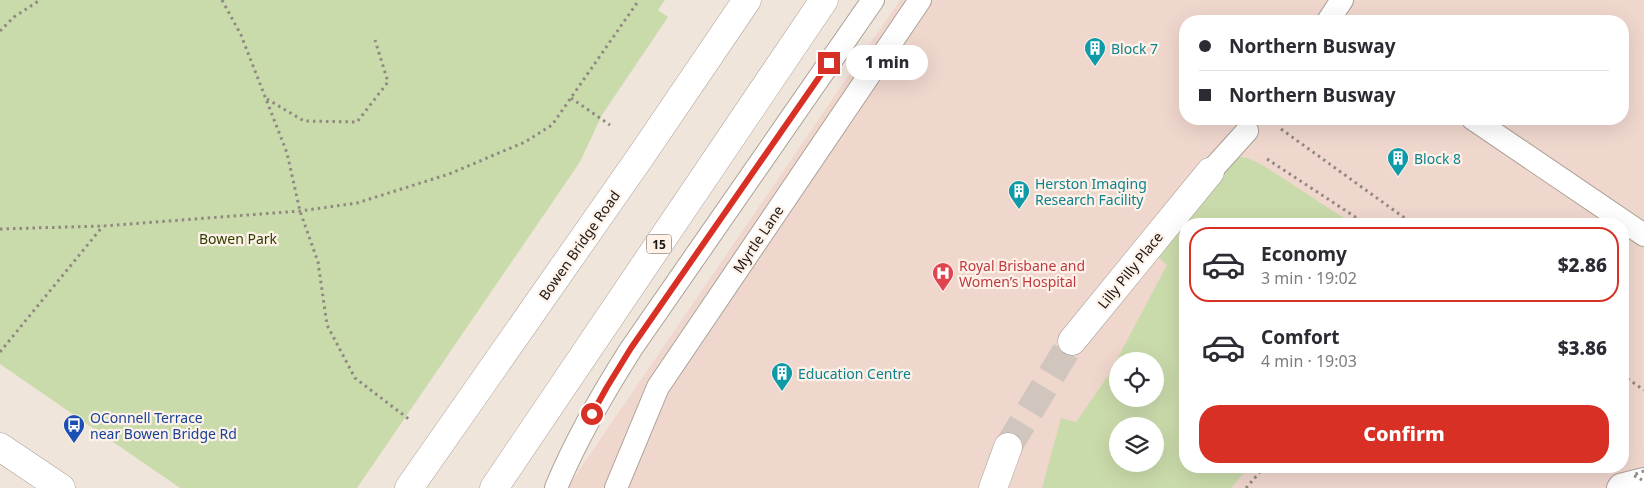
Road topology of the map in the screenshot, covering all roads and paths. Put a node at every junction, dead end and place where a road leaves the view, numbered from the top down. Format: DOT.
graph roads {
  1 [pos="40,0"];
  2 [pos="222,0"];
  3 [pos="639,0"];
  4 [pos="747,0"];
  5 [pos="824,0"];
  6 [pos="872,0"];
  7 [pos="920,0"];
  8 [pos="1342,0"];
  9 [pos="1333,15"];
  10 [pos="0,31"];
  11 [pos="375,40"];
  12 [pos="571,98"];
  13 [pos="266,99"];
  14 [pos="610,124"];
  15 [pos="1275,125"];
  16 [pos="1482,125"];
  17 [pos="1247,131"];
  18 [pos="1260,154"];
  19 [pos="1210,172"];
  20 [pos="300,211"];
  21 [pos="1357,218"];
  22 [pos="1404,218"];
  23 [pos="1619,218"];
  24 [pos="1629,225"];
  25 [pos="103,226"];
  26 [pos="0,230"];
  27 [pos="1644,235"];
  28 [pos="1072,341"];
  29 [pos="0,352"];
  30 [pos="1629,379"];
  31 [pos="1644,390"];
  32 [pos="410,420"];
  33 [pos="1008,446"];
  34 [pos="0,447"];
  35 [pos="1644,471"];
  36 [pos="1259,473"];
  37 [pos="1644,480"];
  38 [pos="61,488"];
  39 [pos="409,488"];
  40 [pos="494,488"];
  41 [pos="556,488"];
  42 [pos="616,488"];
  43 [pos="993,488"];
  44 [pos="1246,488"];
  45 [pos="1618,488"];
  1 -- 10 [label="path"];
  2 -- 13 [label="path"];
  3 -- 12 [label="path"];
  4 -- 39 [label="main road, Bowen Bridge Road"];
  5 -- 40 [label="main road, 15"];
  6 -- 41 [label="lane"];
  7 -- 42 [label="lane, Myrtle Lane"];
  8 -- 9 [label="lane"];
  11 -- 13 [label="path"];
  12 -- 14 [label="path"];
  12 -- 20 [label="path"];
  13 -- 20 [label="path"];
  15 -- 22 [label="path"];
  16 -- 23 [label="lane"];
  17 -- 19 [label="lane, Lilly Pilly Place"];
  18 -- 21 [label="path"];
  19 -- 28 [label="main road, Lilly Pilly Place"];
  20 -- 25 [label="path"];
  20 -- 32 [label="path"];
  24 -- 27 [label="lane"];
  25 -- 26 [label="path"];
  25 -- 29 [label="path"];
  30 -- 31 [label="path"];
  33 -- 43 [label="main road"];
  34 -- 38 [label="main road"];
  35 -- 37 [label="path, bridge"];
  36 -- 44 [label="path"];
  37 -- 45 [label="lane"];
}
